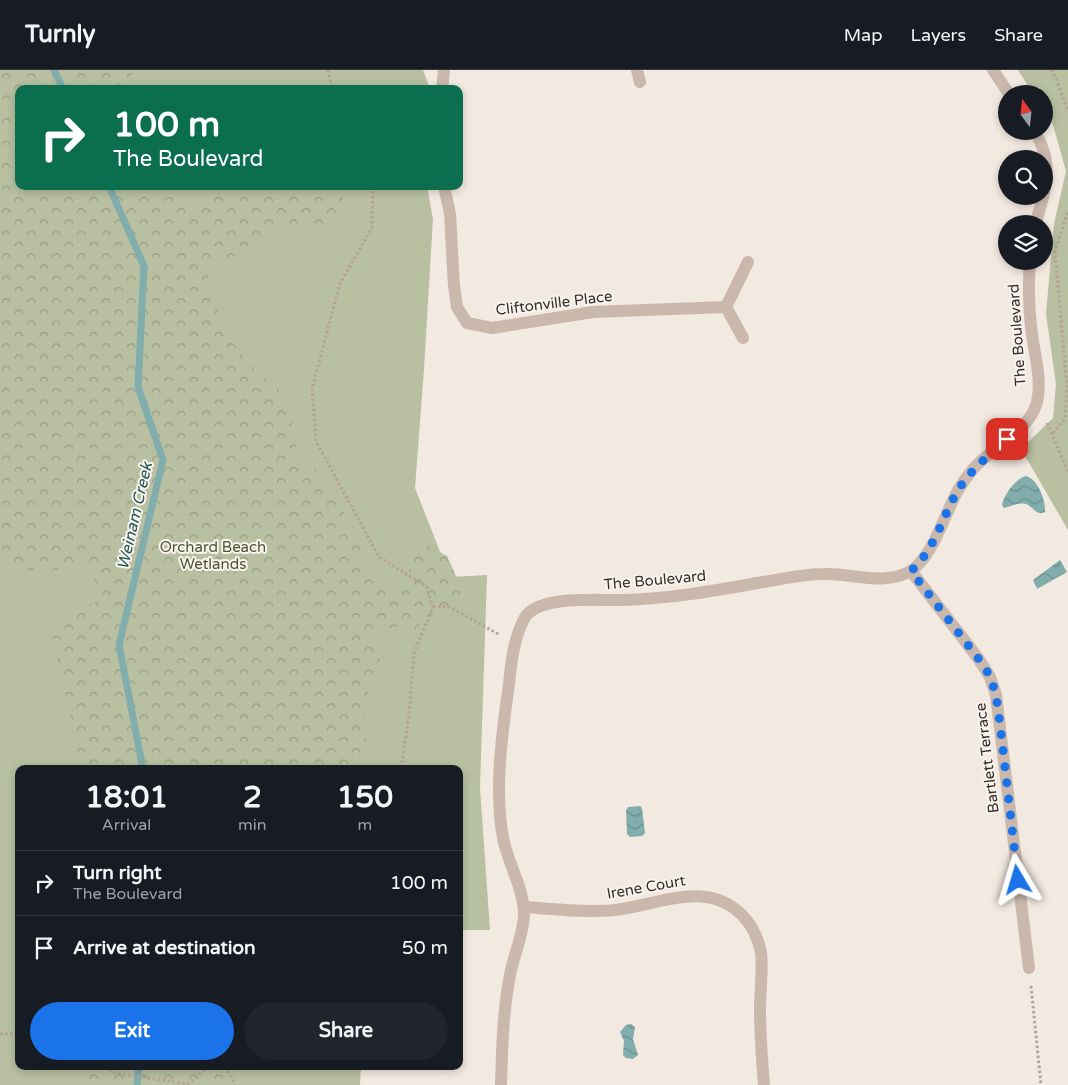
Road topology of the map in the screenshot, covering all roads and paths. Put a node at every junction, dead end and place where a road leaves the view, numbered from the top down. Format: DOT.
graph roads {
  1 [pos="328,70"];
  2 [pos="444,70"];
  3 [pos="993,70"];
  4 [pos="1051,70"];
  5 [pos="331,85"];
  6 [pos="442,85"];
  7 [pos="1003,85"];
  8 [pos="1068,112"];
  9 [pos="1038,140"];
  10 [pos="373,190"];
  11 [pos="445,190"];
  12 [pos="1068,211"];
  13 [pos="1039,215"];
  14 [pos="748,262"];
  15 [pos="1030,270"];
  16 [pos="726,307"];
  17 [pos="743,338"];
  18 [pos="1068,472"];
  19 [pos="911,571"];
  20 [pos="433,607"];
  21 [pos="516,643"];
  22 [pos="400,765"];
  23 [pos="524,907"];
  24 [pos="1029,968"];
  25 [pos="15,1033"];
  26 [pos="0,1034"];
  27 [pos="111,1070"];
  28 [pos="204,1070"];
  29 [pos="228,1070"];
  30 [pos="188,1084"];
  31 [pos="235,1085"];
  32 [pos="501,1085"];
  33 [pos="764,1085"];
  34 [pos="1041,1085"];
  1 -- 5 [label="path"];
  2 -- 6 [label="street"];
  3 -- 7 [label="street"];
  4 -- 8 [label="path"];
  9 -- 13 [label="street"];
  10 -- 20 [label="path"];
  11 -- 16 [label="street, Cliftonville Place"];
  12 -- 18 [label="path"];
  14 -- 16 [label="street"];
  15 -- 19 [label="street, The Boulevard"];
  16 -- 17 [label="street"];
  19 -- 21 [label="street, The Boulevard"];
  19 -- 24 [label="street, Bartlett Terrace"];
  20 -- 21 [label="path"];
  20 -- 22 [label="path"];
  21 -- 23 [label="street, The Boulevard"];
  23 -- 32 [label="street, The Boulevard"];
  23 -- 33 [label="street, Irene Court"];
  24 -- 34 [label="path"];
  25 -- 26 [label="path"];
  27 -- 30 [label="path"];
  28 -- 30 [label="path"];
  29 -- 31 [label="path"];
}
